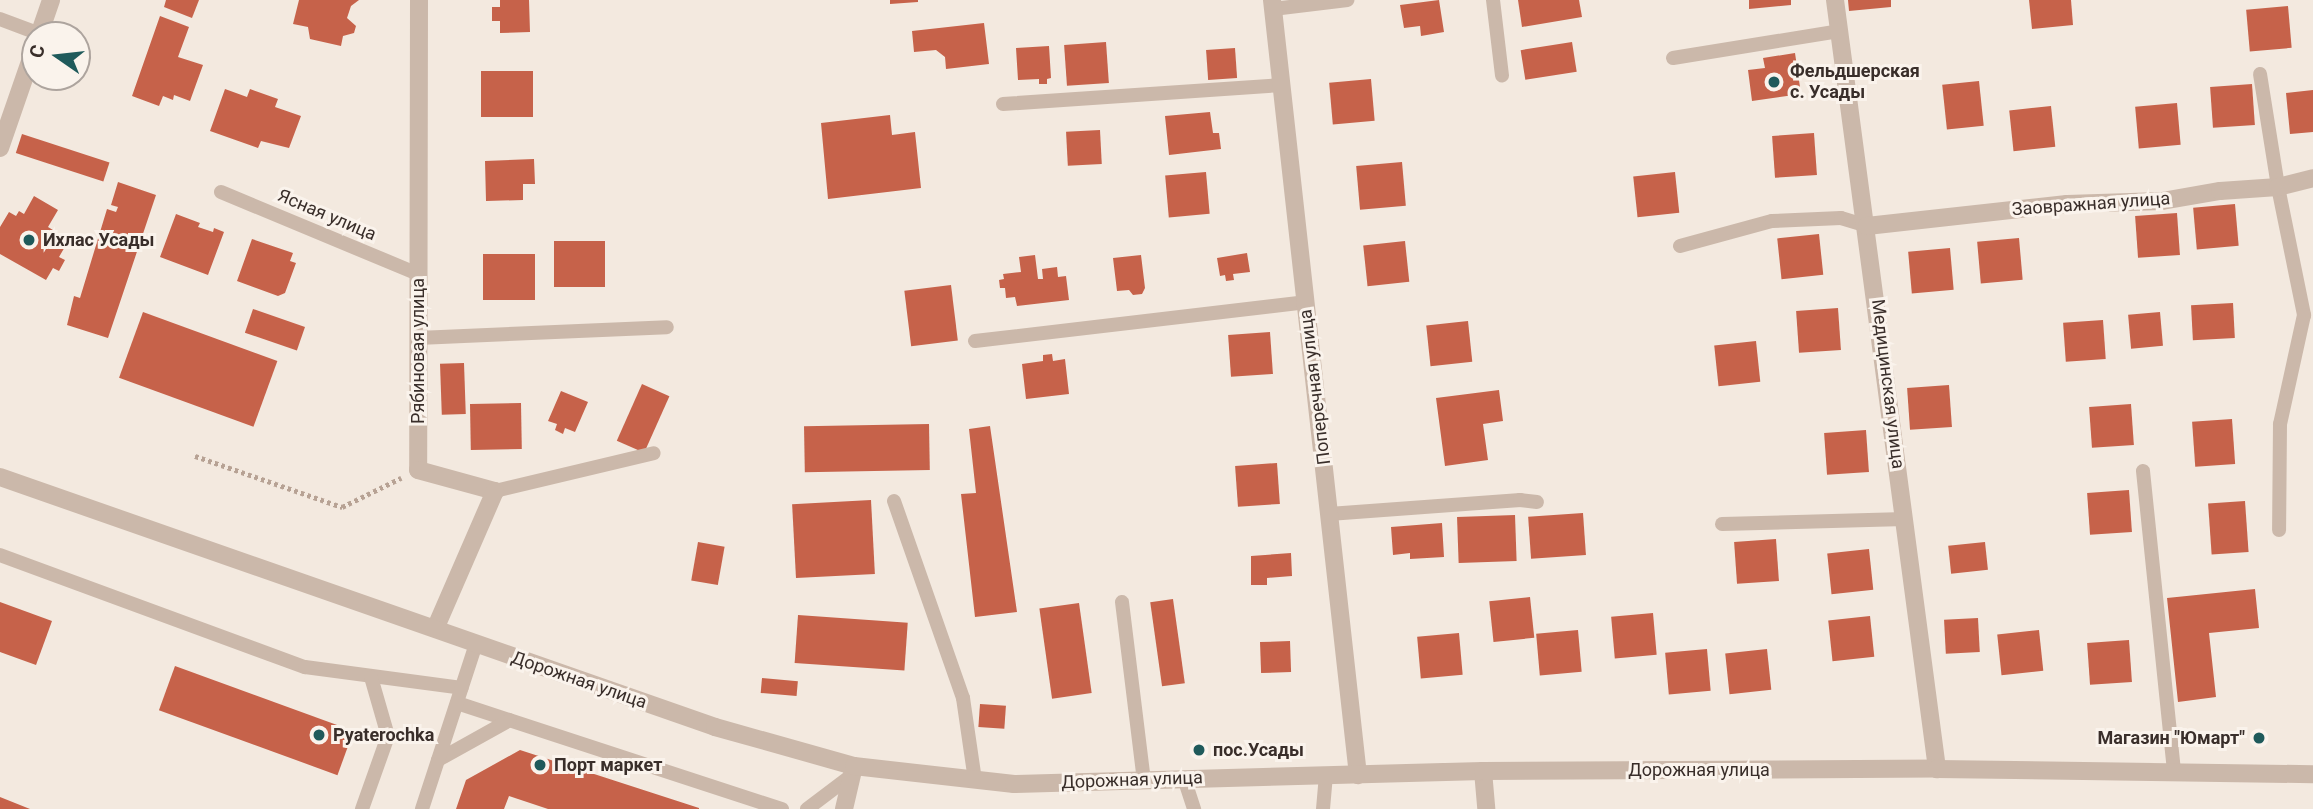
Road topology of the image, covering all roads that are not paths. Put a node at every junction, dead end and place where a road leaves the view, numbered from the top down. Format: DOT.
graph roads {
  1 [pos="51,0"];
  2 [pos="419,0"];
  3 [pos="1346,0"];
  4 [pos="1493,0"];
  5 [pos="1835,0"];
  6 [pos="1273,5"];
  7 [pos="0,19"];
  8 [pos="44,21"];
  9 [pos="21,30"];
  10 [pos="1839,31"];
  11 [pos="1673,58"];
  12 [pos="2260,74"];
  13 [pos="1502,75"];
  14 [pos="1282,85"];
  15 [pos="21,88"];
  16 [pos="1003,104"];
  17 [pos="0,148"];
  18 [pos="2313,178"];
  19 [pos="2278,187"];
  20 [pos="221,192"];
  21 [pos="1867,226"];
  22 [pos="1680,246"];
  23 [pos="418,274"];
  24 [pos="1305,302"];
  25 [pos="667,327"];
  26 [pos="418,338"];
  27 [pos="975,341"];
  28 [pos="654,453"];
  29 [pos="2143,471"];
  30 [pos="0,477"];
  31 [pos="495,491"];
  32 [pos="894,501"];
  33 [pos="1537,502"];
  34 [pos="1329,514"];
  35 [pos="1905,519"];
  36 [pos="1722,524"];
  37 [pos="2279,530"];
  38 [pos="0,555"];
  39 [pos="1122,602"];
  40 [pos="435,629"];
  41 [pos="476,644"];
  42 [pos="372,677"];
  43 [pos="462,688"];
  44 [pos="457,703"];
  45 [pos="510,720"];
  46 [pos="438,760"];
  47 [pos="1937,769"];
  48 [pos="853,771"];
  49 [pos="1483,771"];
  50 [pos="2174,773"];
  51 [pos="2313,774"];
  52 [pos="1326,775"];
  53 [pos="1358,775"];
  54 [pos="1184,778"];
  55 [pos="1144,779"];
  56 [pos="975,780"];
  57 [pos="755,804"];
  58 [pos="362,809"];
  59 [pos="422,809"];
  60 [pos="782,809"];
  61 [pos="807,809"];
  62 [pos="844,809"];
  63 [pos="1194,809"];
  64 [pos="1323,809"];
  65 [pos="1486,809"];
  1 -- 8 [label="street"];
  2 -- 23 [label="street, Рябиновая улица"];
  3 -- 6 [label="lane"];
  4 -- 13 [label="lane"];
  5 -- 10 [label="street, Медицинская улица"];
  6 -- 14 [label="street, Поперечная улица"];
  7 -- 9 [label="lane"];
  10 -- 11 [label="lane"];
  10 -- 21 [label="street, Медицинская улица"];
  12 -- 19 [label="lane"];
  14 -- 16 [label="lane"];
  14 -- 24 [label="street, Поперечная улица"];
  15 -- 17 [label="street"];
  18 -- 19 [label="street, Заовражная улица"];
  19 -- 21 [label="street, Заовражная улица"];
  19 -- 37 [label="lane"];
  20 -- 23 [label="lane, Ясная улица"];
  21 -- 22 [label="lane"];
  21 -- 35 [label="street, Медицинская улица"];
  23 -- 26 [label="street, Рябиновая улица"];
  24 -- 27 [label="lane"];
  24 -- 34 [label="street, Поперечная улица"];
  25 -- 26 [label="lane"];
  26 -- 31 [label="street, Рябиновая улица"];
  28 -- 31 [label="lane"];
  29 -- 50 [label="lane"];
  30 -- 40 [label="street, Дорожная улица"];
  31 -- 40 [label="street"];
  32 -- 56 [label="lane"];
  33 -- 34 [label="lane"];
  34 -- 53 [label="street, Поперечная улица"];
  35 -- 36 [label="lane"];
  35 -- 47 [label="street, Медицинская улица"];
  38 -- 42 [label="lane"];
  39 -- 55 [label="lane"];
  40 -- 41 [label="street, Дорожная улица"];
  41 -- 43 [label="lane"];
  41 -- 48 [label="street, Дорожная улица"];
  42 -- 43 [label="lane"];
  42 -- 58 [label="lane"];
  43 -- 44 [label="lane"];
  44 -- 45 [label="lane"];
  44 -- 46 [label="lane"];
  45 -- 46 [label="lane"];
  45 -- 57 [label="lane"];
  46 -- 59 [label="lane"];
  47 -- 49 [label="street, Дорожная улица"];
  47 -- 50 [label="street, Дорожная улица"];
  48 -- 56 [label="street, Дорожная улица"];
  48 -- 61 [label="lane"];
  48 -- 62 [label="street"];
  49 -- 53 [label="street, Дорожная улица"];
  49 -- 65 [label="street"];
  50 -- 51 [label="street, Дорожная улица"];
  52 -- 53 [label="street, Дорожная улица"];
  52 -- 54 [label="street, Дорожная улица"];
  52 -- 64 [label="lane"];
  54 -- 55 [label="street, Дорожная улица"];
  54 -- 63 [label="lane"];
  55 -- 56 [label="street, Дорожная улица"];
  57 -- 60 [label="lane"];
}
